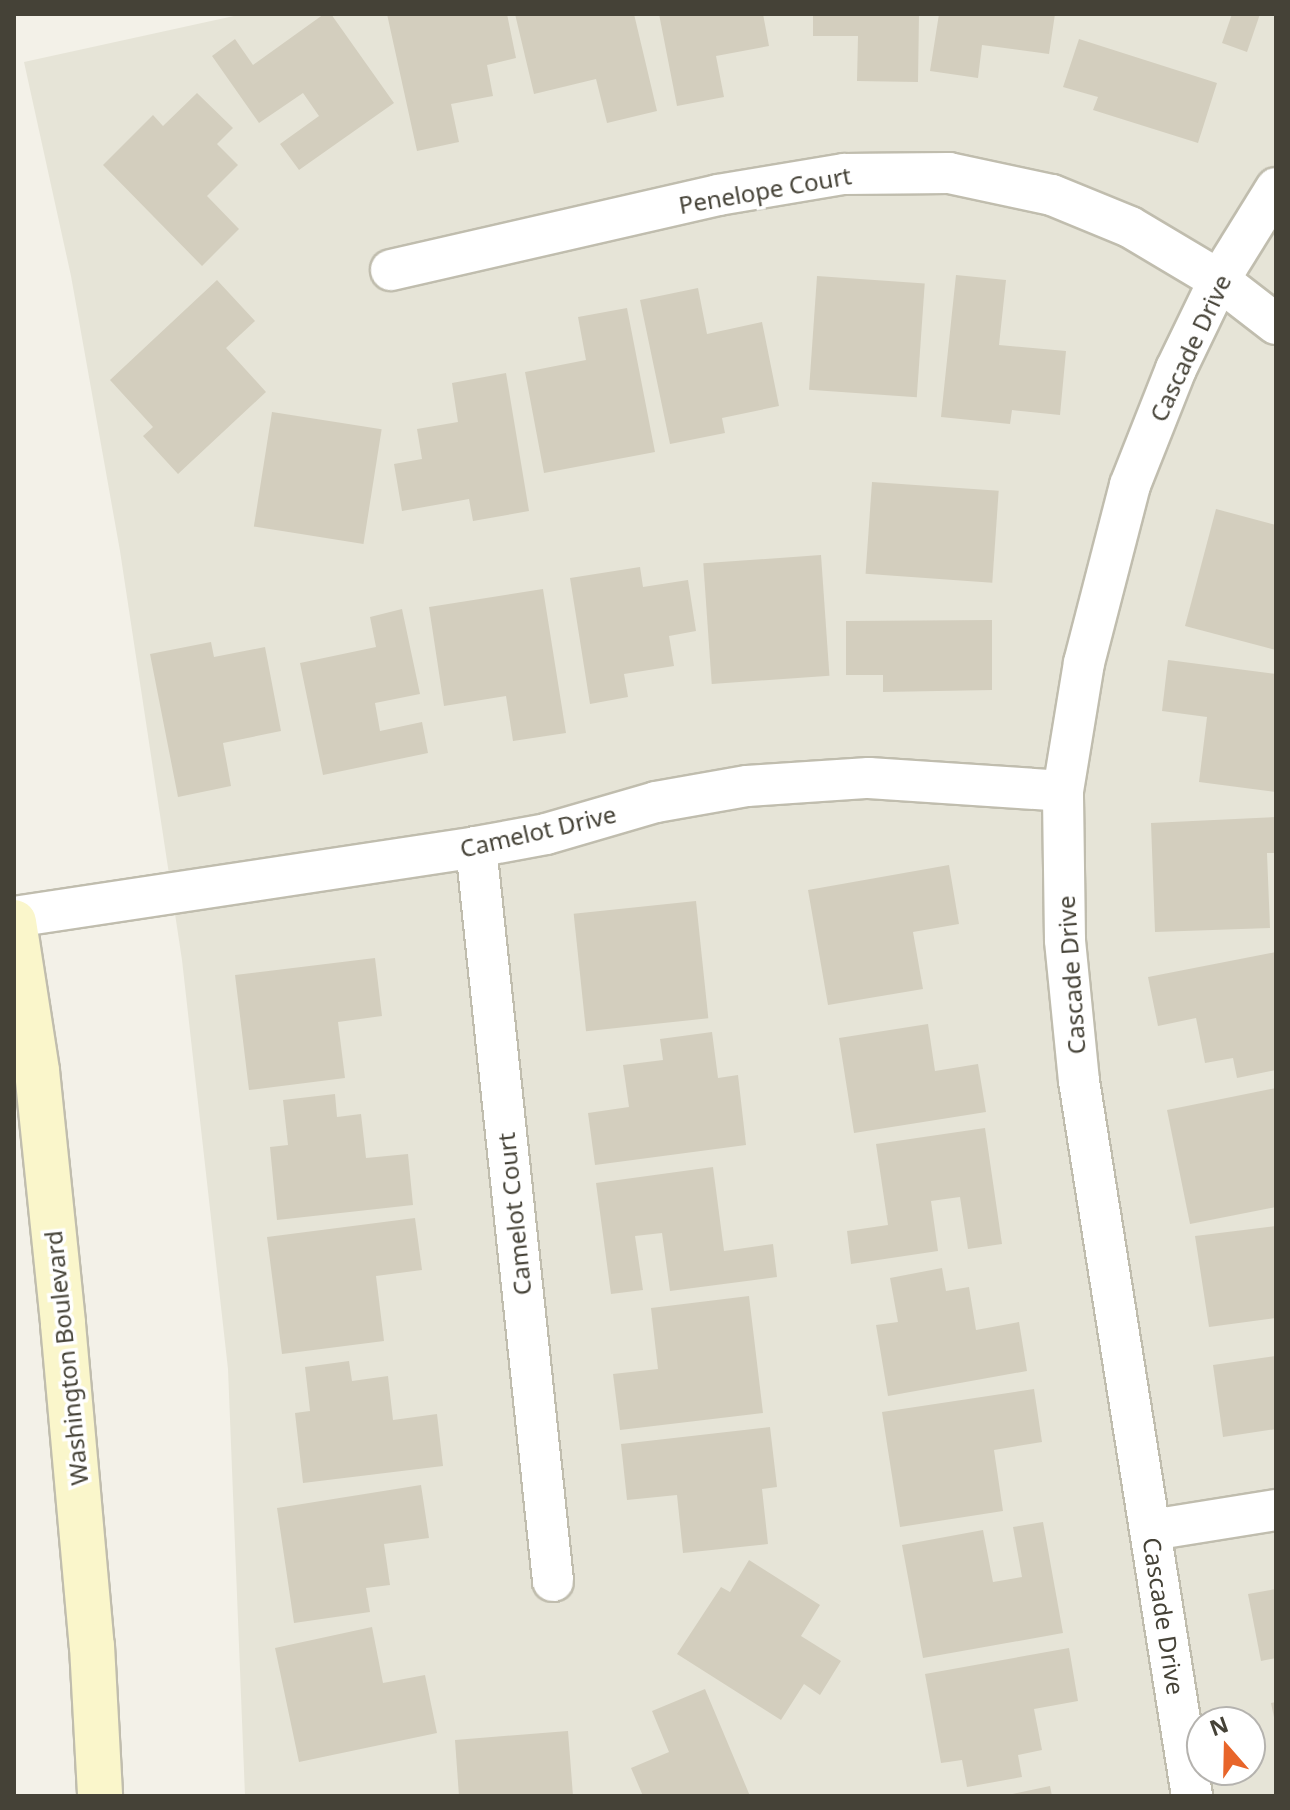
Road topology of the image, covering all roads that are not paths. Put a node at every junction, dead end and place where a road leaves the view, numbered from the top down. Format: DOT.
graph roads {
  1 [pos="1276,188"];
  2 [pos="391,270"];
  3 [pos="1219,280"];
  4 [pos="1276,324"];
  5 [pos="1063,791"];
  6 [pos="476,847"];
  7 [pos="14,920"];
  8 [pos="1276,1510"];
  9 [pos="1151,1530"];
  10 [pos="553,1581"];
  11 [pos="100,1796"];
  12 [pos="1192,1796"];
  1 -- 3 [label="street, Cascade Drive"];
  2 -- 3 [label="street, Penelope Court"];
  3 -- 4 [label="street, Penelope Court"];
  3 -- 5 [label="street, Cascade Drive"];
  5 -- 6 [label="street, Camelot Drive"];
  5 -- 9 [label="street, Cascade Drive"];
  6 -- 7 [label="street, Camelot Drive"];
  6 -- 10 [label="street, Camelot Court"];
  7 -- 11 [label="main road, Washington Boulevard"];
  8 -- 9 [label="street"];
  9 -- 12 [label="street, Cascade Drive"];
}
